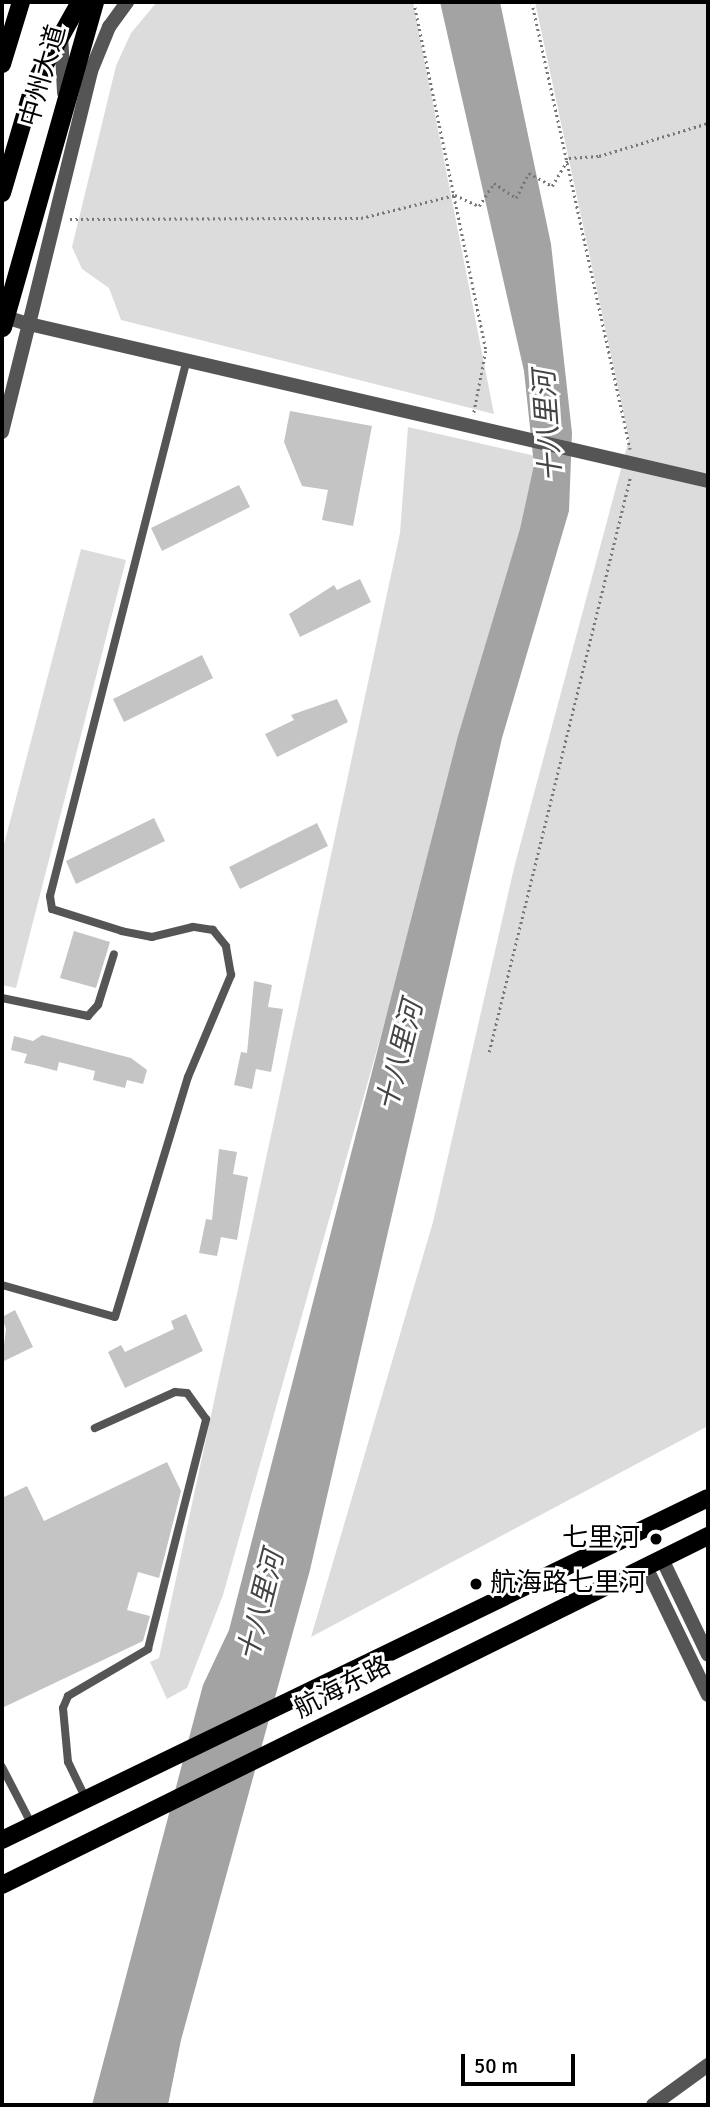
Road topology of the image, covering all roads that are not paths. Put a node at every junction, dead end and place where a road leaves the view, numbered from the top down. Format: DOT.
graph roads {
  1 [pos="21,2"];
  2 [pos="80,2"];
  3 [pos="93,2"];
  4 [pos="127,2"];
  5 [pos="61,28"];
  6 [pos="2,64"];
  7 [pos="67,168"];
  8 [pos="2,192"];
  9 [pos="2,316"];
  10 [pos="29,324"];
  11 [pos="2,327"];
  12 [pos="187,359"];
  13 [pos="2,432"];
  14 [pos="708,481"];
  15 [pos="114,954"];
  16 [pos="2,998"];
  17 [pos="2,1285"];
  18 [pos="95,1428"];
  19 [pos="708,1498"];
  20 [pos="708,1536"];
  21 [pos="654,1563"];
  22 [pos="708,1655"];
  23 [pos="708,1695"];
  24 [pos="2,1767"];
  25 [pos="86,1799"];
  26 [pos="32,1825"];
  27 [pos="2,1840"];
  28 [pos="2,1885"];
  29 [pos="708,2065"];
  30 [pos="653,2105"];
  1 -- 6 [label="main road, 中州大道"];
  2 -- 5 [label="main road, 中州大道"];
  3 -- 11 [label="highway, 中州大道"];
  4 -- 7 [label="street"];
  5 -- 7 [label="street"];
  5 -- 8 [label="main road, 中州大道"];
  7 -- 10 [label="street"];
  9 -- 10 [label="street"];
  10 -- 12 [label="street"];
  10 -- 13 [label="street"];
  12 -- 14 [label="street"];
  12 -- 17 [label="lane"];
  15 -- 16 [label="lane"];
  18 -- 25 [label="lane"];
  19 -- 25 [label="main road, 航海东路"];
  20 -- 21 [label="main road, 航海东路"];
  21 -- 22 [label="street"];
  21 -- 23 [label="street"];
  21 -- 28 [label="main road, 航海东路"];
  24 -- 26 [label="lane"];
  25 -- 26 [label="main road, 航海东路"];
  26 -- 27 [label="main road, 航海东路"];
  29 -- 30 [label="street"];
}
